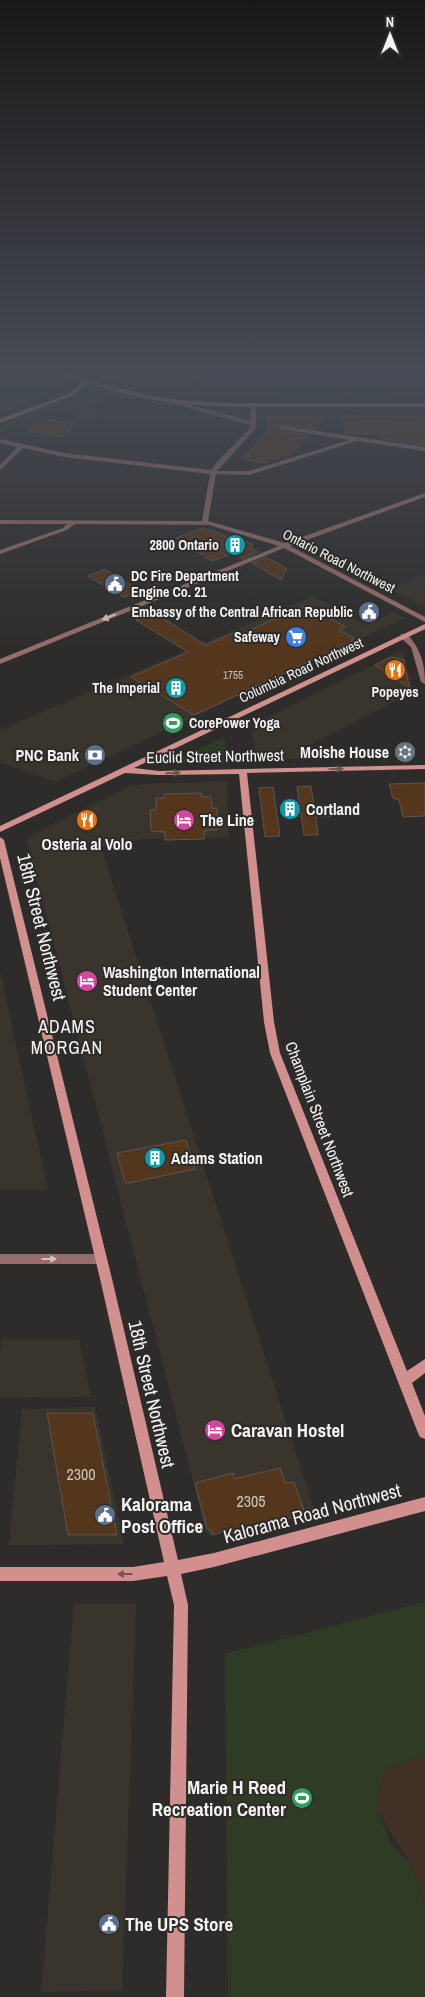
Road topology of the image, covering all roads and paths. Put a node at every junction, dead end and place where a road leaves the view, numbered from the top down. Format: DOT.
graph roads {
  1 [pos="145,464"];
  2 [pos="218,464"];
  3 [pos="278,464"];
  4 [pos="213,472"];
  5 [pos="425,495"];
  6 [pos="0,522"];
  7 [pos="74,522"];
  8 [pos="205,522"];
  9 [pos="284,546"];
  10 [pos="0,552"];
  11 [pos="425,620"];
  12 [pos="425,626"];
  13 [pos="404,636"];
  14 [pos="0,662"];
  15 [pos="425,682"];
  16 [pos="425,767"];
  17 [pos="124,770"];
  18 [pos="242,772"];
  19 [pos="0,829"];
  20 [pos="0,840"];
  21 [pos="0,1259"];
  22 [pos="100,1259"];
  23 [pos="425,1366"];
  24 [pos="405,1380"];
  25 [pos="425,1433"];
  26 [pos="425,1504"];
  27 [pos="173,1568"];
  28 [pos="0,1574"];
  29 [pos="175,1997"];
  1 -- 4 [label="street"];
  2 -- 4 [label="street"];
  3 -- 4 [label="street"];
  4 -- 8 [label="street"];
  5 -- 9 [label="street"];
  6 -- 7 [label="street, Ontario Road Northwest"];
  7 -- 8 [label="street, Ontario Road Northwest"];
  7 -- 10 [label="street"];
  8 -- 9 [label="street, Ontario Road Northwest"];
  9 -- 11 [label="street, Ontario Road Northwest"];
  9 -- 14 [label="street, one-way"];
  12 -- 13 [label="street, Columbia Road Northwest"];
  13 -- 15 [label="street"];
  13 -- 17 [label="street, Columbia Road Northwest"];
  18 -- 16 [label="street, Euclid Street Northwest, one-way"];
  17 -- 18 [label="street, Euclid Street Northwest, one-way"];
  17 -- 19 [label="street, Columbia Road Northwest"];
  18 -- 24 [label="street, Champlain Street Northwest"];
  20 -- 22 [label="street, 18th Street Northwest"];
  21 -- 22 [label="street, one-way"];
  22 -- 27 [label="street, 18th Street Northwest"];
  23 -- 24 [label="street"];
  24 -- 25 [label="street, Champlain Street Northwest"];
  26 -- 27 [label="street, Kalorama Road Northwest"];
  27 -- 28 [label="street, Kalorama Road Northwest, one-way"];
  27 -- 29 [label="street, 18th Street Northwest"];
}
